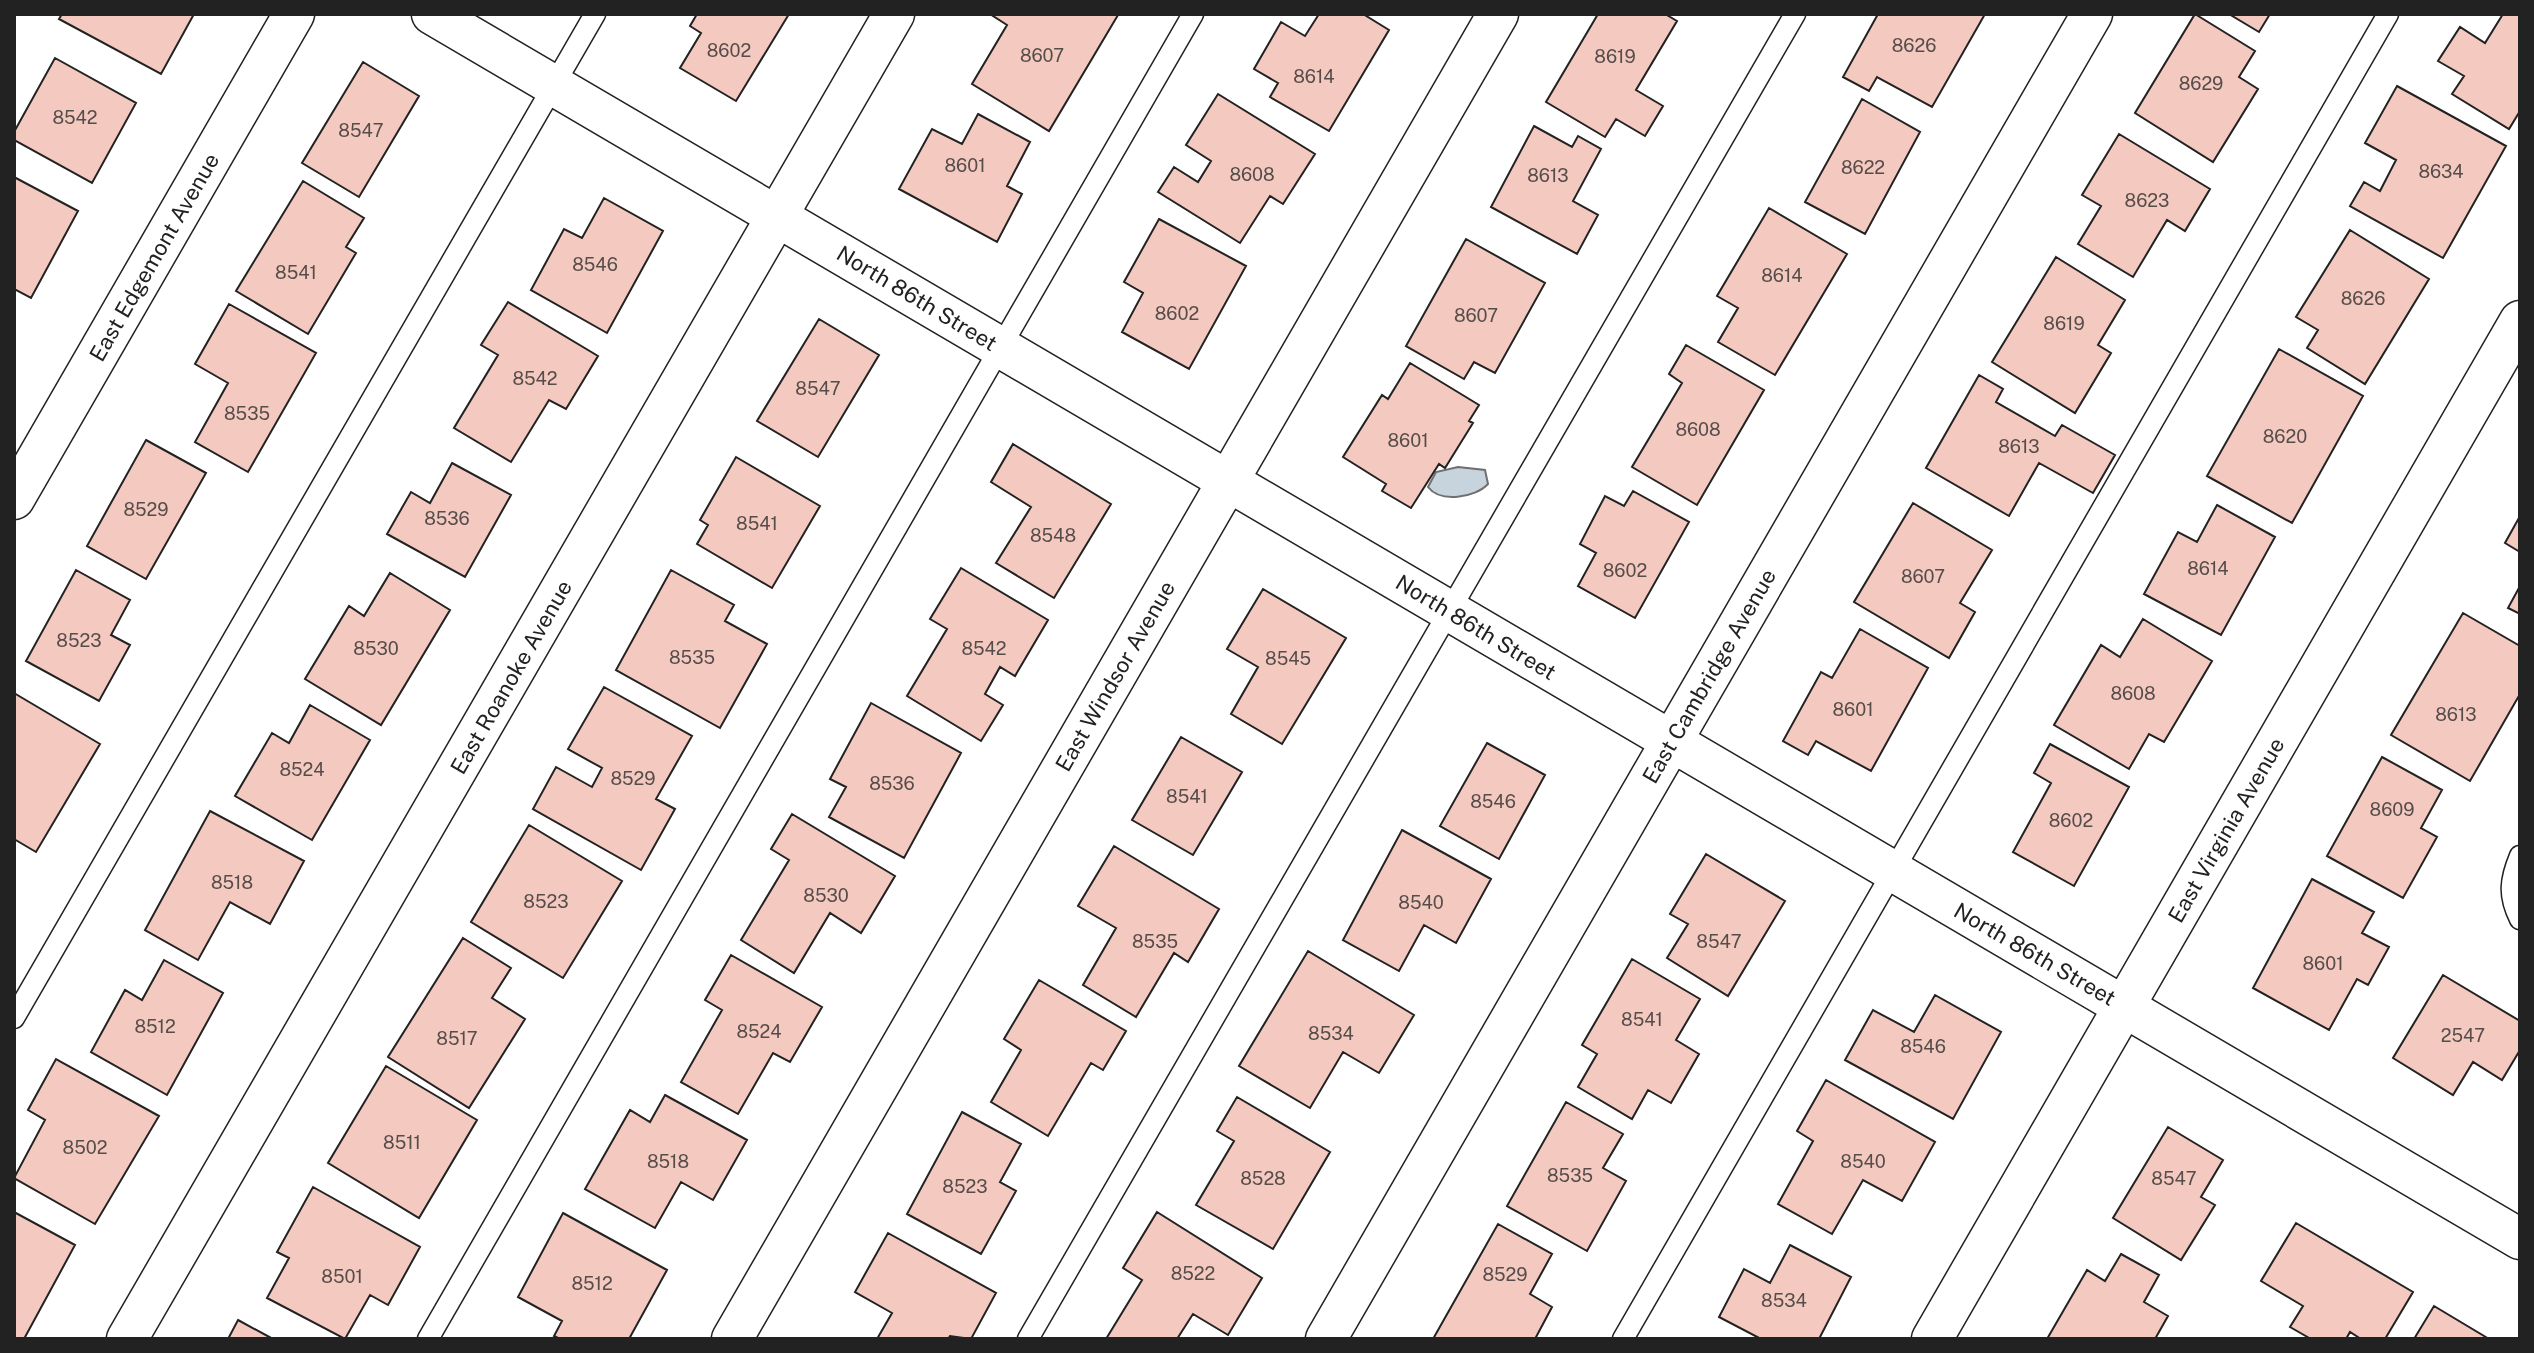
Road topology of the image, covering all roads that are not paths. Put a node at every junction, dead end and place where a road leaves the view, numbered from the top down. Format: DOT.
graph roads {
  1 [pos="294,14"];
  2 [pos="432,14"];
  3 [pos="595,14"];
  4 [pos="894,14"];
  5 [pos="1193,14"];
  6 [pos="1498,14"];
  7 [pos="1795,14"];
  8 [pos="2092,14"];
  9 [pos="2388,14"];
  10 [pos="554,85"];
  11 [pos="777,215"];
  12 [pos="2520,321"];
  13 [pos="1000,348"];
  14 [pos="1228,481"];
  15 [pos="14,499"];
  16 [pos="1450,612"];
  17 [pos="1671,742"];
  18 [pos="2520,856"];
  19 [pos="1892,871"];
  20 [pos="2520,919"];
  21 [pos="2124,1007"];
  22 [pos="14,1018"];
  23 [pos="2520,1239"];
  24 [pos="127,1339"];
  25 [pos="428,1339"];
  26 [pos="732,1339"];
  27 [pos="1028,1339"];
  28 [pos="1326,1339"];
  29 [pos="1623,1339"];
  30 [pos="1932,1339"];
  1 -- 15 [label="street, East Edgemont Avenue"];
  2 -- 10 [label="street, North 86th Street"];
  3 -- 10 [label="lane"];
  4 -- 11 [label="street, East Roanoke Avenue"];
  5 -- 13 [label="lane"];
  6 -- 14 [label="street, East Windsor Avenue"];
  7 -- 16 [label="lane"];
  8 -- 17 [label="street, East Cambridge Avenue"];
  9 -- 19 [label="lane"];
  10 -- 11 [label="street, North 86th Street"];
  10 -- 22 [label="lane"];
  11 -- 13 [label="street, North 86th Street"];
  11 -- 24 [label="street, East Roanoke Avenue"];
  12 -- 21 [label="street, East Virginia Avenue"];
  13 -- 14 [label="street, North 86th Street"];
  13 -- 25 [label="lane"];
  14 -- 16 [label="street, North 86th Street"];
  14 -- 26 [label="street, East Windsor Avenue"];
  16 -- 17 [label="street, North 86th Street"];
  16 -- 27 [label="lane"];
  17 -- 19 [label="street, North 86th Street"];
  17 -- 28 [label="street, East Cambridge Avenue"];
  18 -- 20 [label="lane"];
  19 -- 21 [label="street, North 86th Street"];
  19 -- 29 [label="lane"];
  21 -- 23 [label="street, North 86th Street"];
  21 -- 30 [label="street, East Virginia Avenue"];
}
